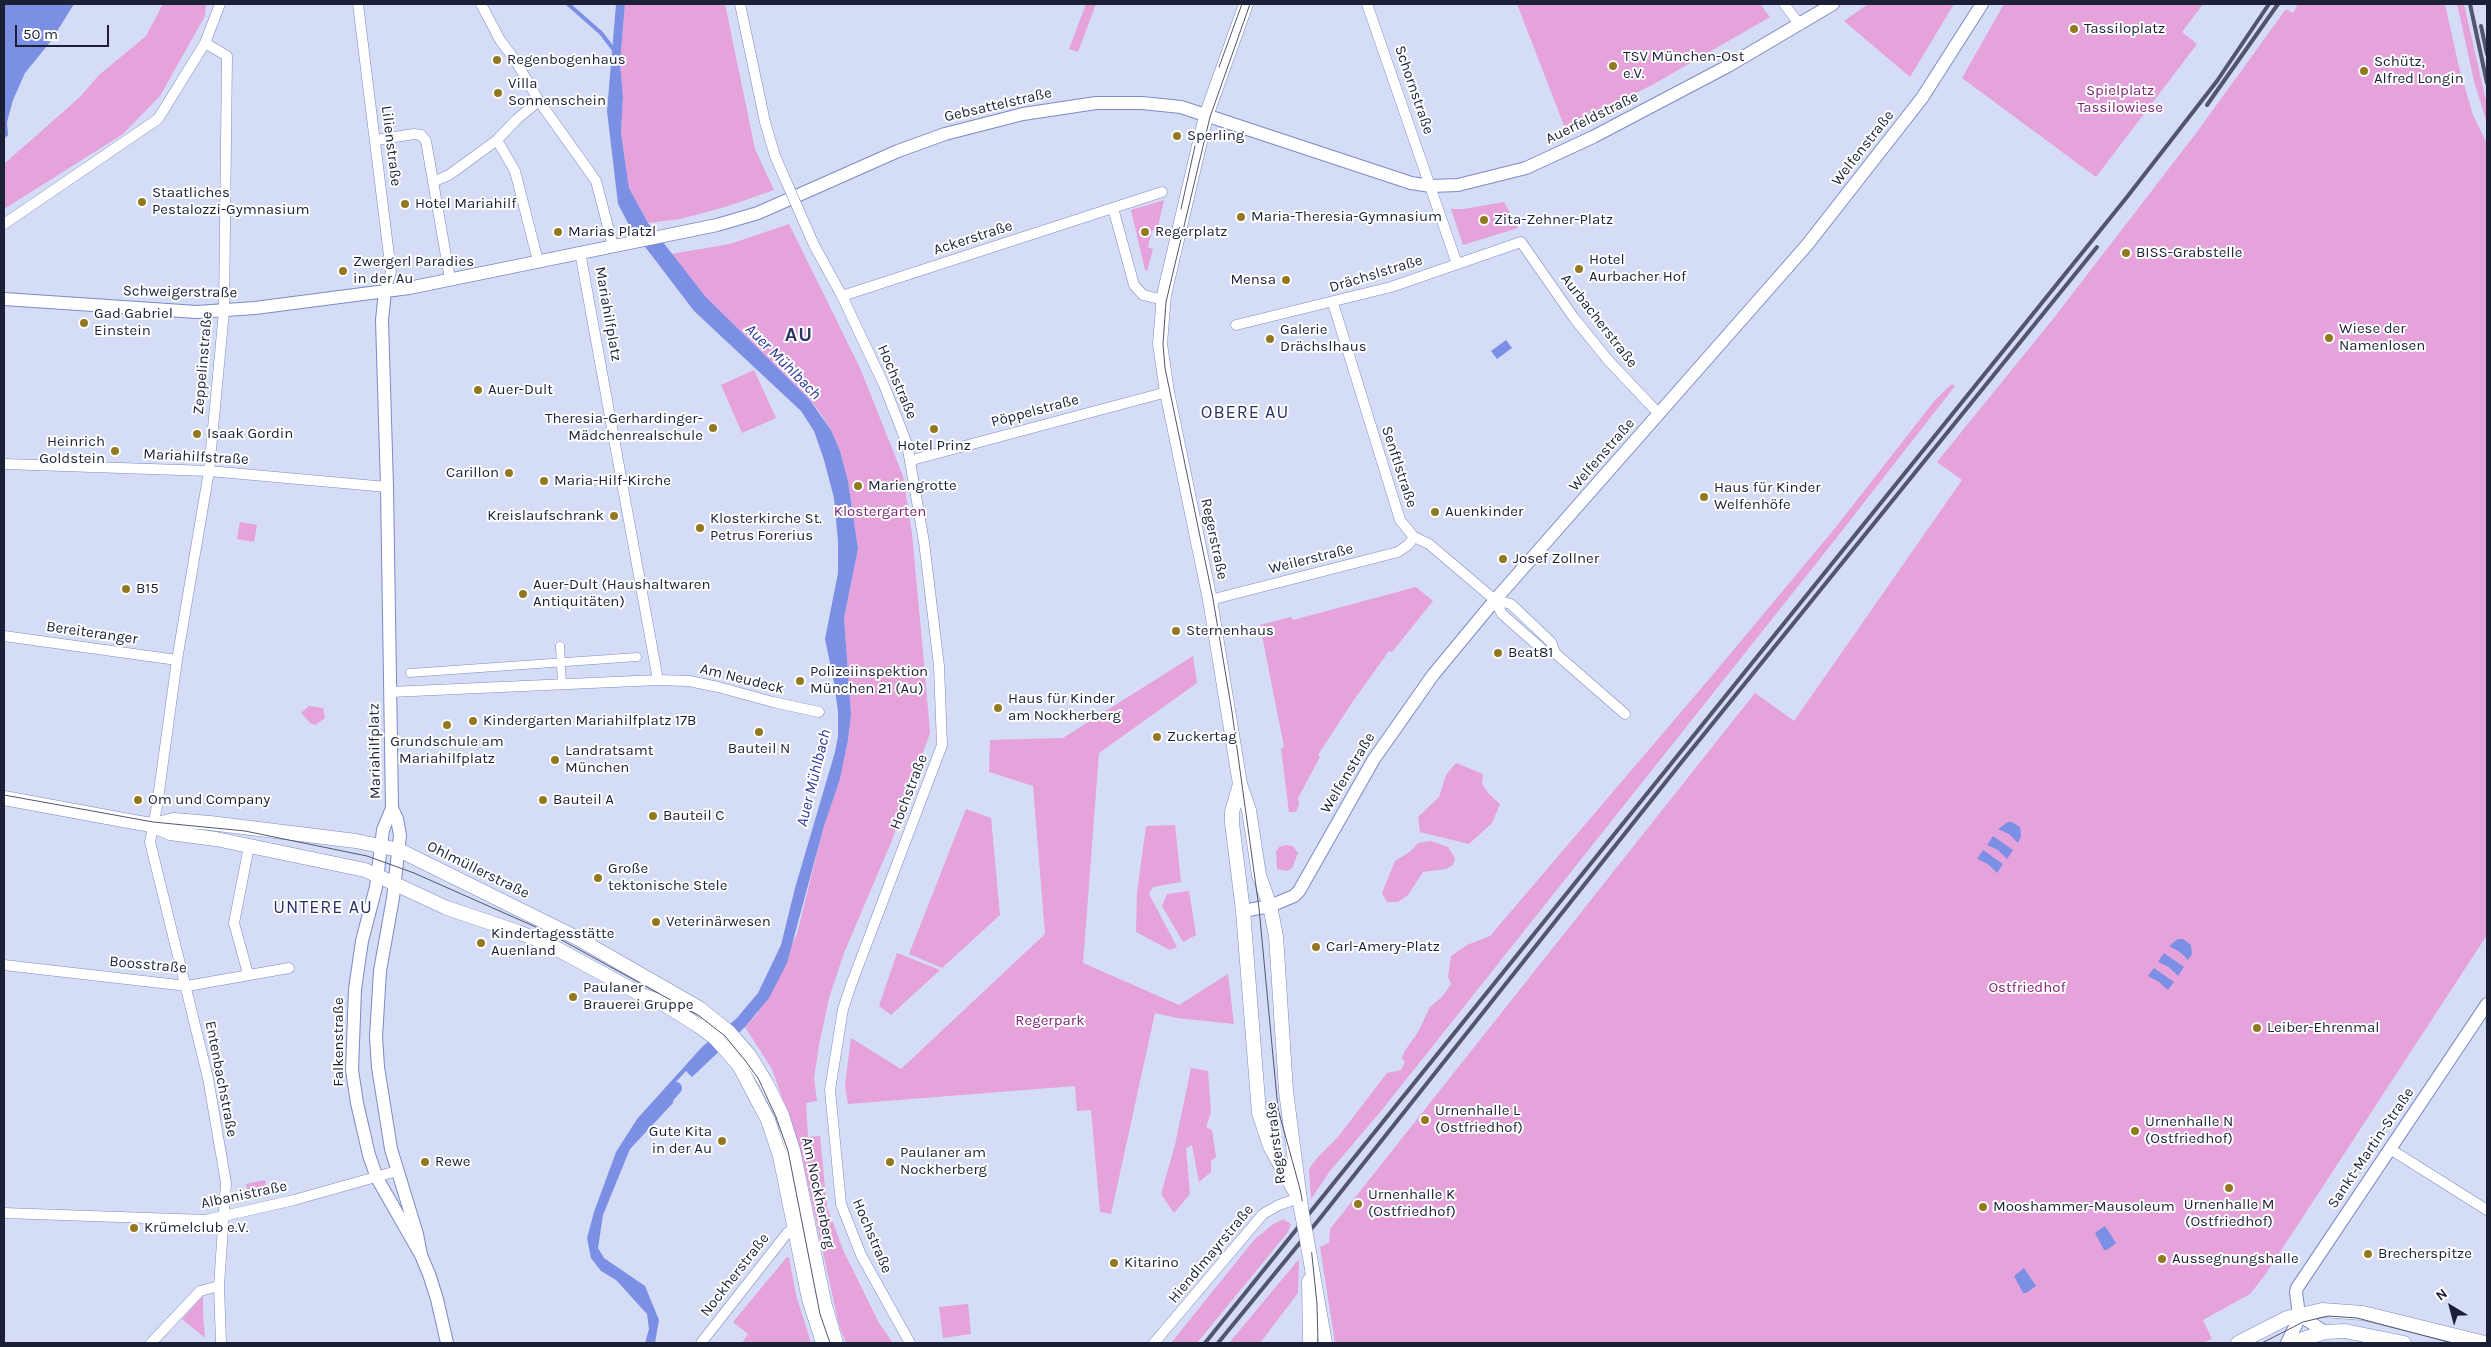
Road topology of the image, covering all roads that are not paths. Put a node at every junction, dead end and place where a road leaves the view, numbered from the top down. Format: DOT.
graph roads {
  1 [pos="220,4"];
  2 [pos="358,4"];
  3 [pos="481,4"];
  4 [pos="740,4"];
  5 [pos="1246,4"];
  6 [pos="1367,4"];
  7 [pos="1784,4"];
  8 [pos="1833,4"];
  9 [pos="1982,4"];
  10 [pos="1800,25"];
  11 [pos="205,43"];
  12 [pos="539,101"];
  13 [pos="1206,116"];
  14 [pos="376,140"];
  15 [pos="497,140"];
  16 [pos="434,180"];
  17 [pos="1431,186"];
  18 [pos="1162,192"];
  19 [pos="1113,208"];
  20 [pos="4,224"];
  21 [pos="1520,243"];
  22 [pos="618,245"];
  23 [pos="580,252"];
  24 [pos="538,261"];
  25 [pos="1457,264"];
  26 [pos="450,279"];
  27 [pos="385,291"];
  28 [pos="842,296"];
  29 [pos="4,299"];
  30 [pos="1163,300"];
  31 [pos="1333,303"];
  32 [pos="224,311"];
  33 [pos="1236,325"];
  34 [pos="1167,392"];
  35 [pos="1659,414"];
  36 [pos="912,460"];
  37 [pos="4,464"];
  38 [pos="209,471"];
  39 [pos="387,487"];
  40 [pos="1414,537"];
  41 [pos="1210,600"];
  42 [pos="1495,600"];
  43 [pos="4,636"];
  44 [pos="560,646"];
  45 [pos="638,657"];
  46 [pos="177,660"];
  47 [pos="561,662"];
  48 [pos="410,673"];
  49 [pos="658,680"];
  50 [pos="562,684"];
  51 [pos="390,692"];
  52 [pos="819,712"];
  53 [pos="1625,714"];
  54 [pos="1240,784"];
  55 [pos="4,798"];
  56 [pos="392,808"];
  57 [pos="152,825"];
  58 [pos="249,846"];
  59 [pos="382,846"];
  60 [pos="398,850"];
  61 [pos="377,876"];
  62 [pos="395,884"];
  63 [pos="1270,906"];
  64 [pos="1243,911"];
  65 [pos="4,965"];
  66 [pos="290,968"];
  67 [pos="248,974"];
  68 [pos="187,986"];
  69 [pos="2487,1004"];
  70 [pos="749,1056"];
  71 [pos="746,1076"];
  72 [pos="2390,1150"];
  73 [pos="397,1171"];
  74 [pos="377,1178"];
  75 [pos="1300,1203"];
  76 [pos="2487,1210"];
  77 [pos="4,1213"];
  78 [pos="225,1216"];
  79 [pos="796,1230"];
  80 [pos="1309,1251"];
  81 [pos="421,1255"];
  82 [pos="219,1286"];
  83 [pos="2298,1315"];
  84 [pos="2325,1332"];
  85 [pos="703,1341"];
  86 [pos="151,1343"];
  87 [pos="221,1343"];
  88 [pos="446,1343"];
  89 [pos="823,1343"];
  90 [pos="836,1343"];
  91 [pos="910,1343"];
  92 [pos="1154,1343"];
  93 [pos="1310,1343"];
  94 [pos="1325,1343"];
  95 [pos="2238,1343"];
  96 [pos="2287,1343"];
  97 [pos="2292,1343"];
  98 [pos="2404,1343"];
  99 [pos="2485,1343"];
  1 -- 11 [label="street"];
  2 -- 14 [label="street, Lilienstraße"];
  3 -- 12 [label="street"];
  4 -- 28 [label="street, Hochstraße, bridge"];
  5 -- 13 [label="main road"];
  6 -- 17 [label="street, Schornstraße"];
  7 -- 10 [label="street"];
  8 -- 10 [label="street, Auerfeldstraße"];
  9 -- 35 [label="street, Welfenstraße"];
  10 -- 17 [label="street, Auerfeldstraße"];
  11 -- 20 [label="street"];
  11 -- 32 [label="street, Zeppelinstraße"];
  12 -- 15 [label="street"];
  12 -- 22 [label="street"];
  13 -- 17 [label="street, Gebsattelstraße"];
  13 -- 22 [label="street, Gebsattelstraße"];
  13 -- 30 [label="main road"];
  14 -- 16 [label="street"];
  14 -- 27 [label="street, Lilienstraße"];
  15 -- 16 [label="street"];
  15 -- 24 [label="street"];
  16 -- 26 [label="street"];
  17 -- 25 [label="street"];
  18 -- 19 [label="street"];
  19 -- 28 [label="street, Ackerstraße"];
  19 -- 30 [label="street"];
  21 -- 25 [label="street, Drächslstraße"];
  21 -- 35 [label="street, Aurbacherstraße"];
  22 -- 23 [label="street, Gebsattelstraße"];
  23 -- 24 [label="street, Mariahilfplatz"];
  23 -- 49 [label="street, Mariahilfplatz"];
  24 -- 26 [label="street, Mariahilfplatz"];
  25 -- 31 [label="street, Drächslstraße"];
  26 -- 27 [label="street, Mariahilfplatz"];
  27 -- 32 [label="street, Schweigerstraße"];
  27 -- 39 [label="street, Mariahilfplatz"];
  28 -- 36 [label="street, Hochstraße"];
  29 -- 32 [label="street, Schweigerstraße"];
  30 -- 34 [label="main road, Regerstraße"];
  31 -- 33 [label="street, Drächslstraße"];
  31 -- 40 [label="street, Senftlstraße"];
  32 -- 38 [label="street, Zeppelinstraße"];
  34 -- 36 [label="street, Pöppelstraße"];
  34 -- 41 [label="main road, Regerstraße"];
  35 -- 42 [label="street, Welfenstraße"];
  36 -- 91 [label="street, Hochstraße"];
  37 -- 38 [label="street, Mariahilfstraße"];
  38 -- 39 [label="street, Mariahilfstraße"];
  38 -- 46 [label="street, Zeppelinstraße"];
  39 -- 51 [label="street, Mariahilfplatz"];
  40 -- 41 [label="street, Weilerstraße"];
  40 -- 42 [label="street, Senftlstraße"];
  41 -- 54 [label="main road, Regerstraße"];
  42 -- 53 [label="street, Senftlstraße"];
  42 -- 63 [label="street, Welfenstraße"];
  43 -- 46 [label="street, Bereiteranger"];
  44 -- 47 [label="street"];
  45 -- 47 [label="street"];
  46 -- 57 [label="street, Zeppelinstraße"];
  47 -- 48 [label="street"];
  47 -- 50 [label="street"];
  49 -- 50 [label="street, Mariahilfplatz"];
  49 -- 52 [label="street, Am Neudeck"];
  50 -- 51 [label="street, Mariahilfplatz"];
  51 -- 56 [label="street, Mariahilfplatz"];
  54 -- 63 [label="main road, Regerstraße"];
  54 -- 64 [label="main road, Regerstraße"];
  55 -- 57 [label="main road, Ohlmüllerstraße"];
  56 -- 59 [label="street, Mariahilfplatz"];
  56 -- 60 [label="street, Mariahilfplatz"];
  57 -- 58 [label="main road, Ohlmüllerstraße"];
  57 -- 59 [label="main road, Ohlmüllerstraße"];
  57 -- 68 [label="street, Entenbachstraße"];
  58 -- 61 [label="main road, Ohlmüllerstraße"];
  58 -- 67 [label="street"];
  59 -- 60 [label="main road, Ohlmüllerstraße"];
  59 -- 61 [label="street, Falkenstraße"];
  60 -- 62 [label="street, Mariahilfplatz"];
  60 -- 70 [label="main road, Ohlmüllerstraße"];
  61 -- 62 [label="main road, Ohlmüllerstraße"];
  61 -- 74 [label="street, Falkenstraße"];
  62 -- 71 [label="main road, Ohlmüllerstraße"];
  62 -- 73 [label="street, Falkenstraße"];
  63 -- 64 [label="street, Welfenstraße"];
  63 -- 75 [label="main road, Regerstraße"];
  64 -- 75 [label="main road, Regerstraße"];
  65 -- 68 [label="street, Boosstraße"];
  66 -- 67 [label="street, Boosstraße"];
  67 -- 68 [label="street, Boosstraße"];
  68 -- 78 [label="street, Entenbachstraße"];
  69 -- 72 [label="street, Sankt-Martin-Straße"];
  70 -- 90 [label="main road, Am Nockherberg"];
  71 -- 79 [label="main road, Am Nockherberg"];
  72 -- 76 [label="street"];
  72 -- 83 [label="street, Sankt-Martin-Straße"];
  73 -- 74 [label="street, Albanistraße"];
  73 -- 81 [label="street, Falkenstraße"];
  74 -- 78 [label="street, Albanistraße"];
  74 -- 81 [label="street, Falkenstraße"];
  75 -- 80 [label="main road, bridge"];
  75 -- 92 [label="street, Hiendlmayrstraße"];
  77 -- 78 [label="street, Albanistraße"];
  78 -- 82 [label="street, Entenbachstraße"];
  79 -- 85 [label="street, Nockherstraße"];
  79 -- 89 [label="main road, Am Nockherberg"];
  80 -- 93 [label="main road"];
  80 -- 94 [label="main road"];
  81 -- 88 [label="street, Falkenstraße"];
  82 -- 86 [label="street"];
  82 -- 87 [label="street, Entenbachstraße"];
  83 -- 84 [label="street"];
  83 -- 95 [label="main road"];
  83 -- 96 [label="street"];
  83 -- 99 [label="main road"];
  84 -- 97 [label="main road"];
  84 -- 98 [label="main road"];
}
